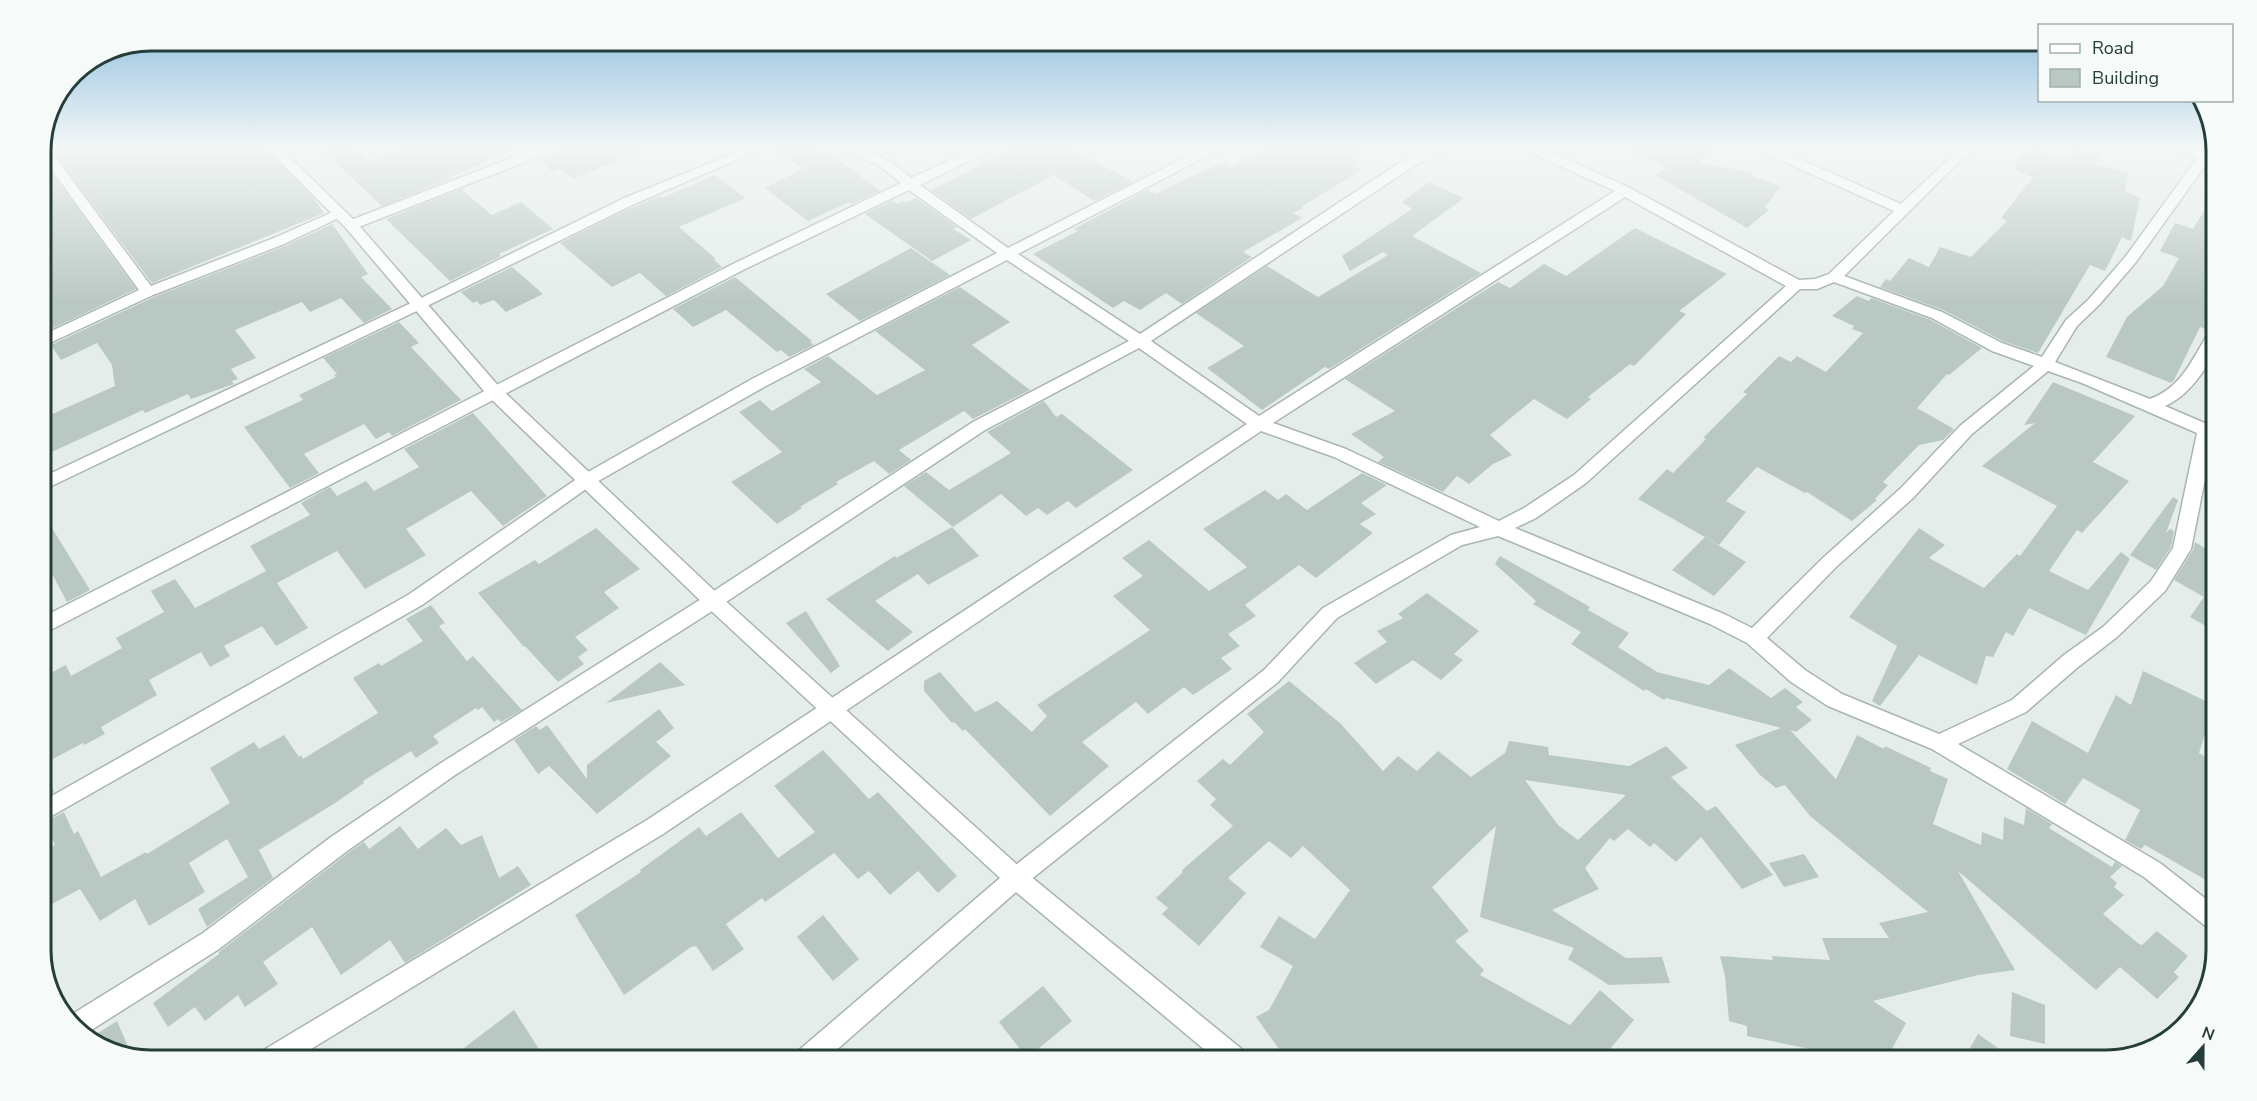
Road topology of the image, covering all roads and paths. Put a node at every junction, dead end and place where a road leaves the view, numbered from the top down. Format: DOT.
graph roads {
  1 [pos="80,199"];
  2 [pos="326,199"];
  3 [pos="398,199"];
  4 [pos="633,199"];
  5 [pos="878,199"];
  6 [pos="932,199"];
  7 [pos="1113,199"];
  8 [pos="1354,199"];
  9 [pos="1611,199"];
  10 [pos="1639,199"];
  11 [pos="1878,199"];
  12 [pos="1912,199"];
  13 [pos="2177,199"];
  14 [pos="1901,210"];
  15 [pos="346,219"];
  16 [pos="1008,254"];
  17 [pos="1834,276"];
  18 [pos="1797,285"];
  19 [pos="148,292"];
  20 [pos="418,305"];
  21 [pos="51,337"];
  22 [pos="1140,341"];
  23 [pos="2206,350"];
  24 [pos="2046,364"];
  25 [pos="495,393"];
  26 [pos="2148,406"];
  27 [pos="1259,424"];
  28 [pos="2206,430"];
  29 [pos="2206,452"];
  30 [pos="51,479"];
  31 [pos="587,480"];
  32 [pos="1499,529"];
  33 [pos="713,601"];
  34 [pos="51,622"];
  35 [pos="1754,638"];
  36 [pos="831,709"];
  37 [pos="1939,743"];
  38 [pos="51,807"];
  39 [pos="1016,878"];
  40 [pos="2206,912"];
  41 [pos="82,1022"];
  42 [pos="287,1050"];
  43 [pos="818,1050"];
  44 [pos="1223,1050"];
  1 -- 19 [label="street"];
  2 -- 15 [label="street"];
  3 -- 15 [label="street"];
  4 -- 20 [label="street"];
  5 -- 25 [label="street"];
  6 -- 16 [label="street"];
  7 -- 16 [label="street"];
  8 -- 22 [label="street"];
  9 -- 27 [label="street"];
  10 -- 18 [label="street"];
  11 -- 14 [label="street"];
  12 -- 14 [label="street"];
  13 -- 24 [label="street"];
  14 -- 17 [label="street"];
  15 -- 19 [label="street"];
  15 -- 20 [label="street"];
  16 -- 22 [label="street"];
  16 -- 31 [label="street"];
  17 -- 18 [label="street"];
  17 -- 24 [label="street"];
  18 -- 32 [label="street"];
  19 -- 21 [label="street"];
  20 -- 25 [label="street"];
  20 -- 30 [label="street"];
  22 -- 27 [label="street"];
  22 -- 33 [label="street"];
  23 -- 26 [label="street"];
  24 -- 26 [label="street"];
  24 -- 35 [label="street"];
  25 -- 31 [label="street"];
  25 -- 34 [label="street"];
  26 -- 28 [label="street"];
  27 -- 32 [label="street"];
  27 -- 36 [label="street"];
  29 -- 37 [label="street"];
  31 -- 33 [label="street"];
  31 -- 38 [label="street"];
  32 -- 35 [label="street"];
  32 -- 39 [label="street"];
  33 -- 36 [label="street"];
  33 -- 41 [label="street"];
  35 -- 37 [label="street"];
  36 -- 39 [label="street"];
  36 -- 42 [label="street"];
  37 -- 40 [label="street"];
  39 -- 43 [label="street"];
  39 -- 44 [label="street"];
}
